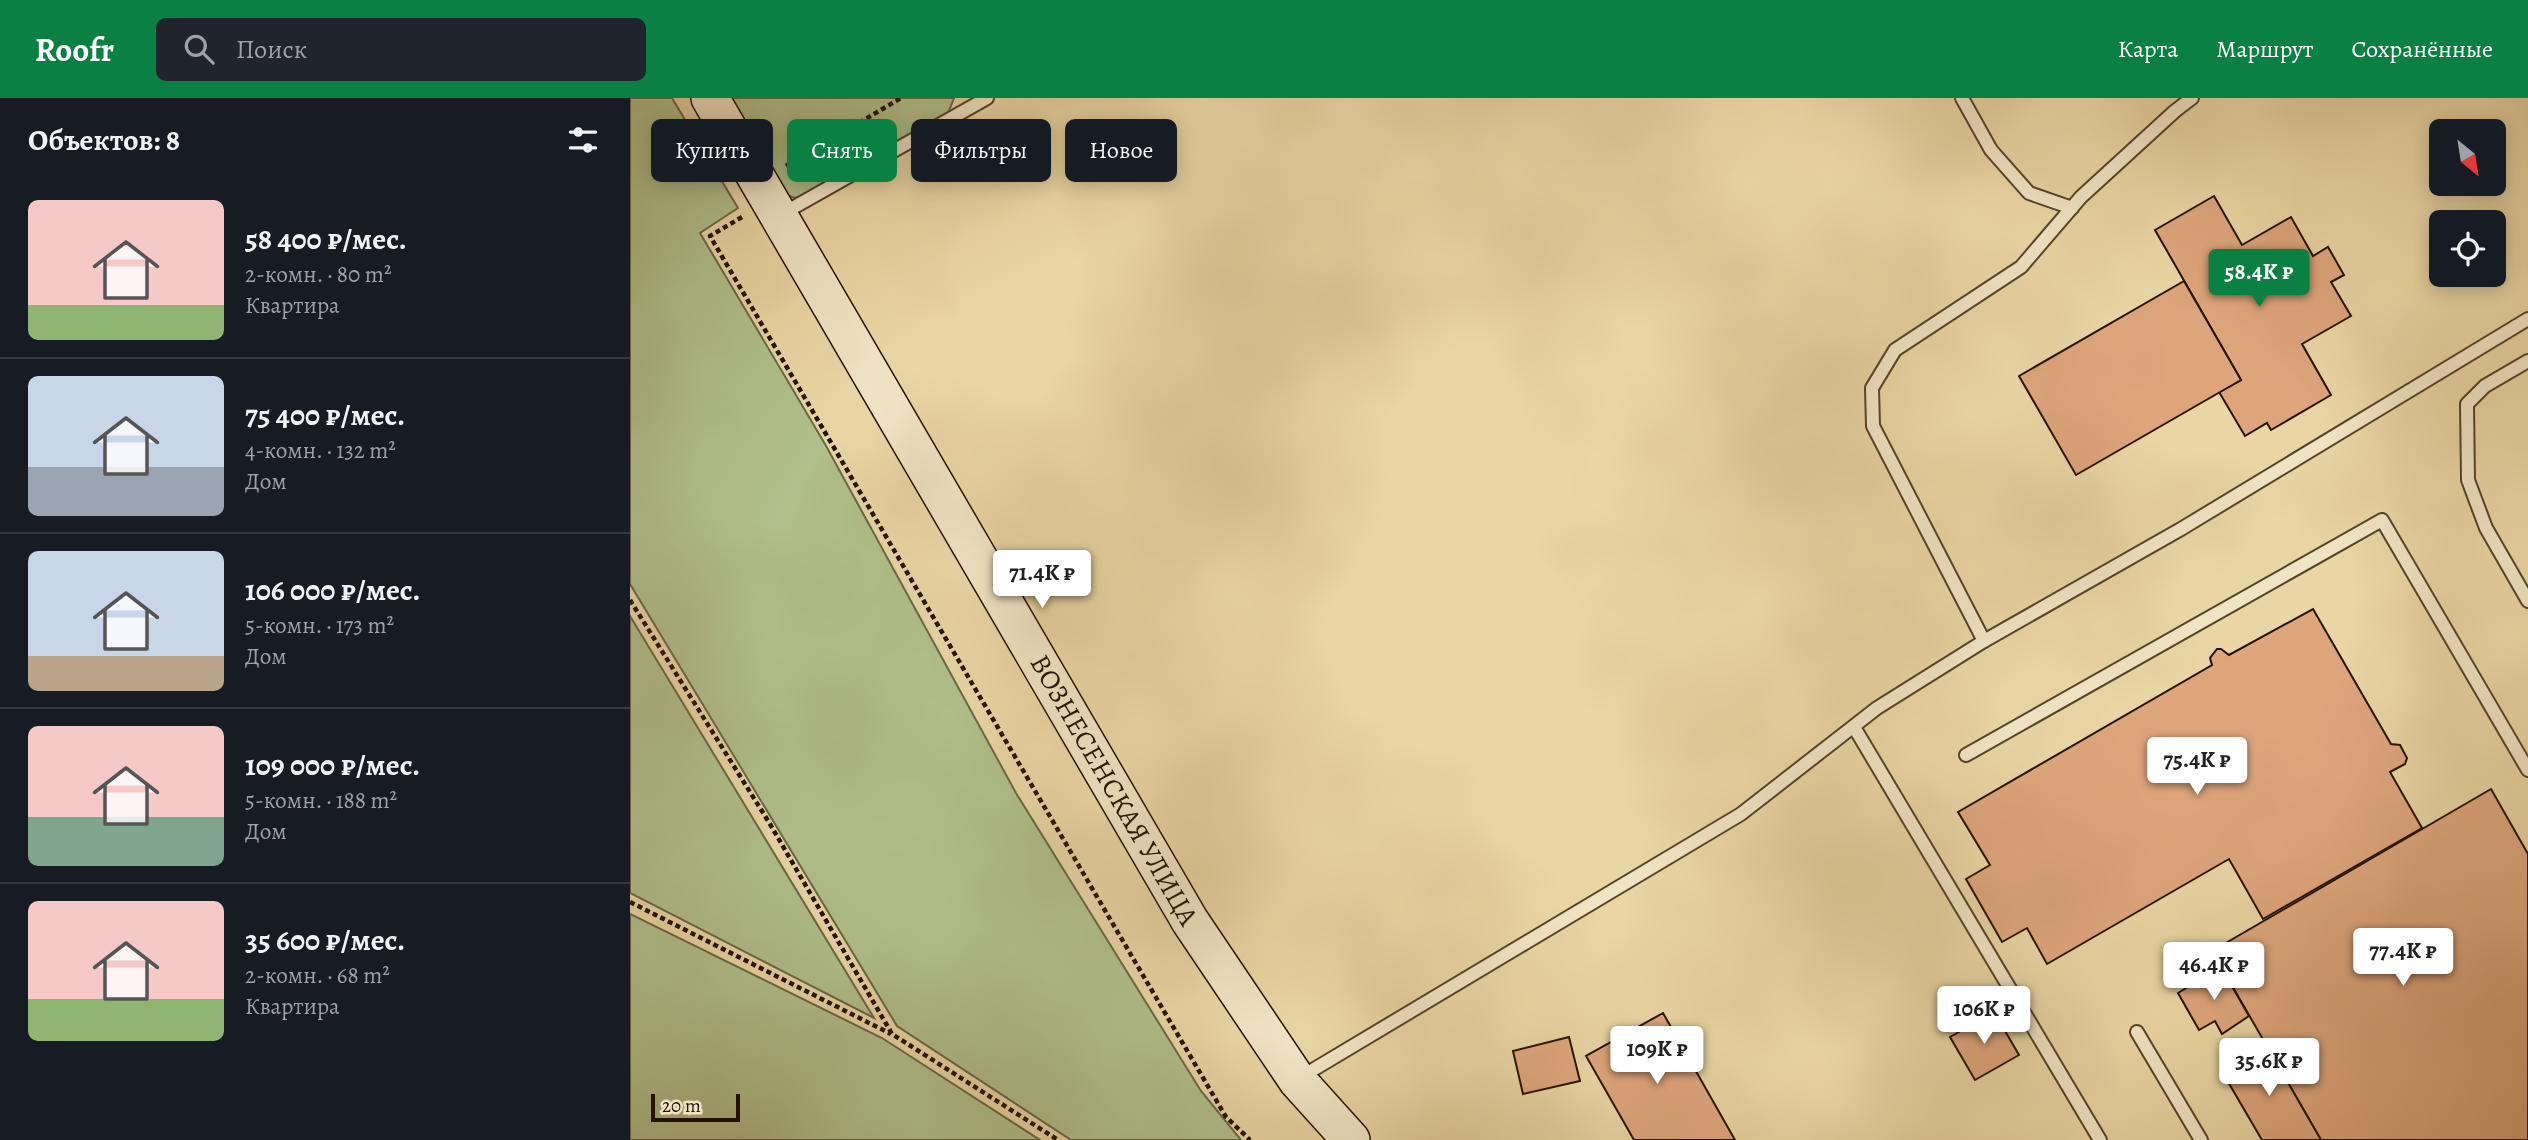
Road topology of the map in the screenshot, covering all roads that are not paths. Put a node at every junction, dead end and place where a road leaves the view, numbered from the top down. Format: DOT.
graph roads {
  1 [pos="710,98"];
  2 [pos="987,98"];
  3 [pos="1962,98"];
  4 [pos="2192,98"];
  5 [pos="2072,208"];
  6 [pos="779,216"];
  7 [pos="2528,319"];
  8 [pos="2528,361"];
  9 [pos="2528,601"];
  10 [pos="1984,641"];
  11 [pos="1854,727"];
  12 [pos="1966,755"];
  13 [pos="2528,770"];
  14 [pos="2137,1032"];
  15 [pos="1297,1080"];
  16 [pos="1351,1140"];
  17 [pos="2100,1140"];
  18 [pos="2201,1140"];
  1 -- 6 [label="main road, ВОЗНЕСЕНСКАЯ УЛИЦА"];
  2 -- 6 [label="lane"];
  3 -- 5 [label="lane"];
  4 -- 5 [label="lane"];
  5 -- 10 [label="lane"];
  6 -- 15 [label="main road, ВОЗНЕСЕНСКАЯ УЛИЦА"];
  7 -- 10 [label="lane"];
  8 -- 9 [label="lane"];
  10 -- 11 [label="lane"];
  11 -- 15 [label="lane"];
  11 -- 17 [label="lane"];
  12 -- 13 [label="lane"];
  14 -- 18 [label="lane"];
  15 -- 16 [label="main road, ВОЗНЕСЕНСКАЯ УЛИЦА"];
}
